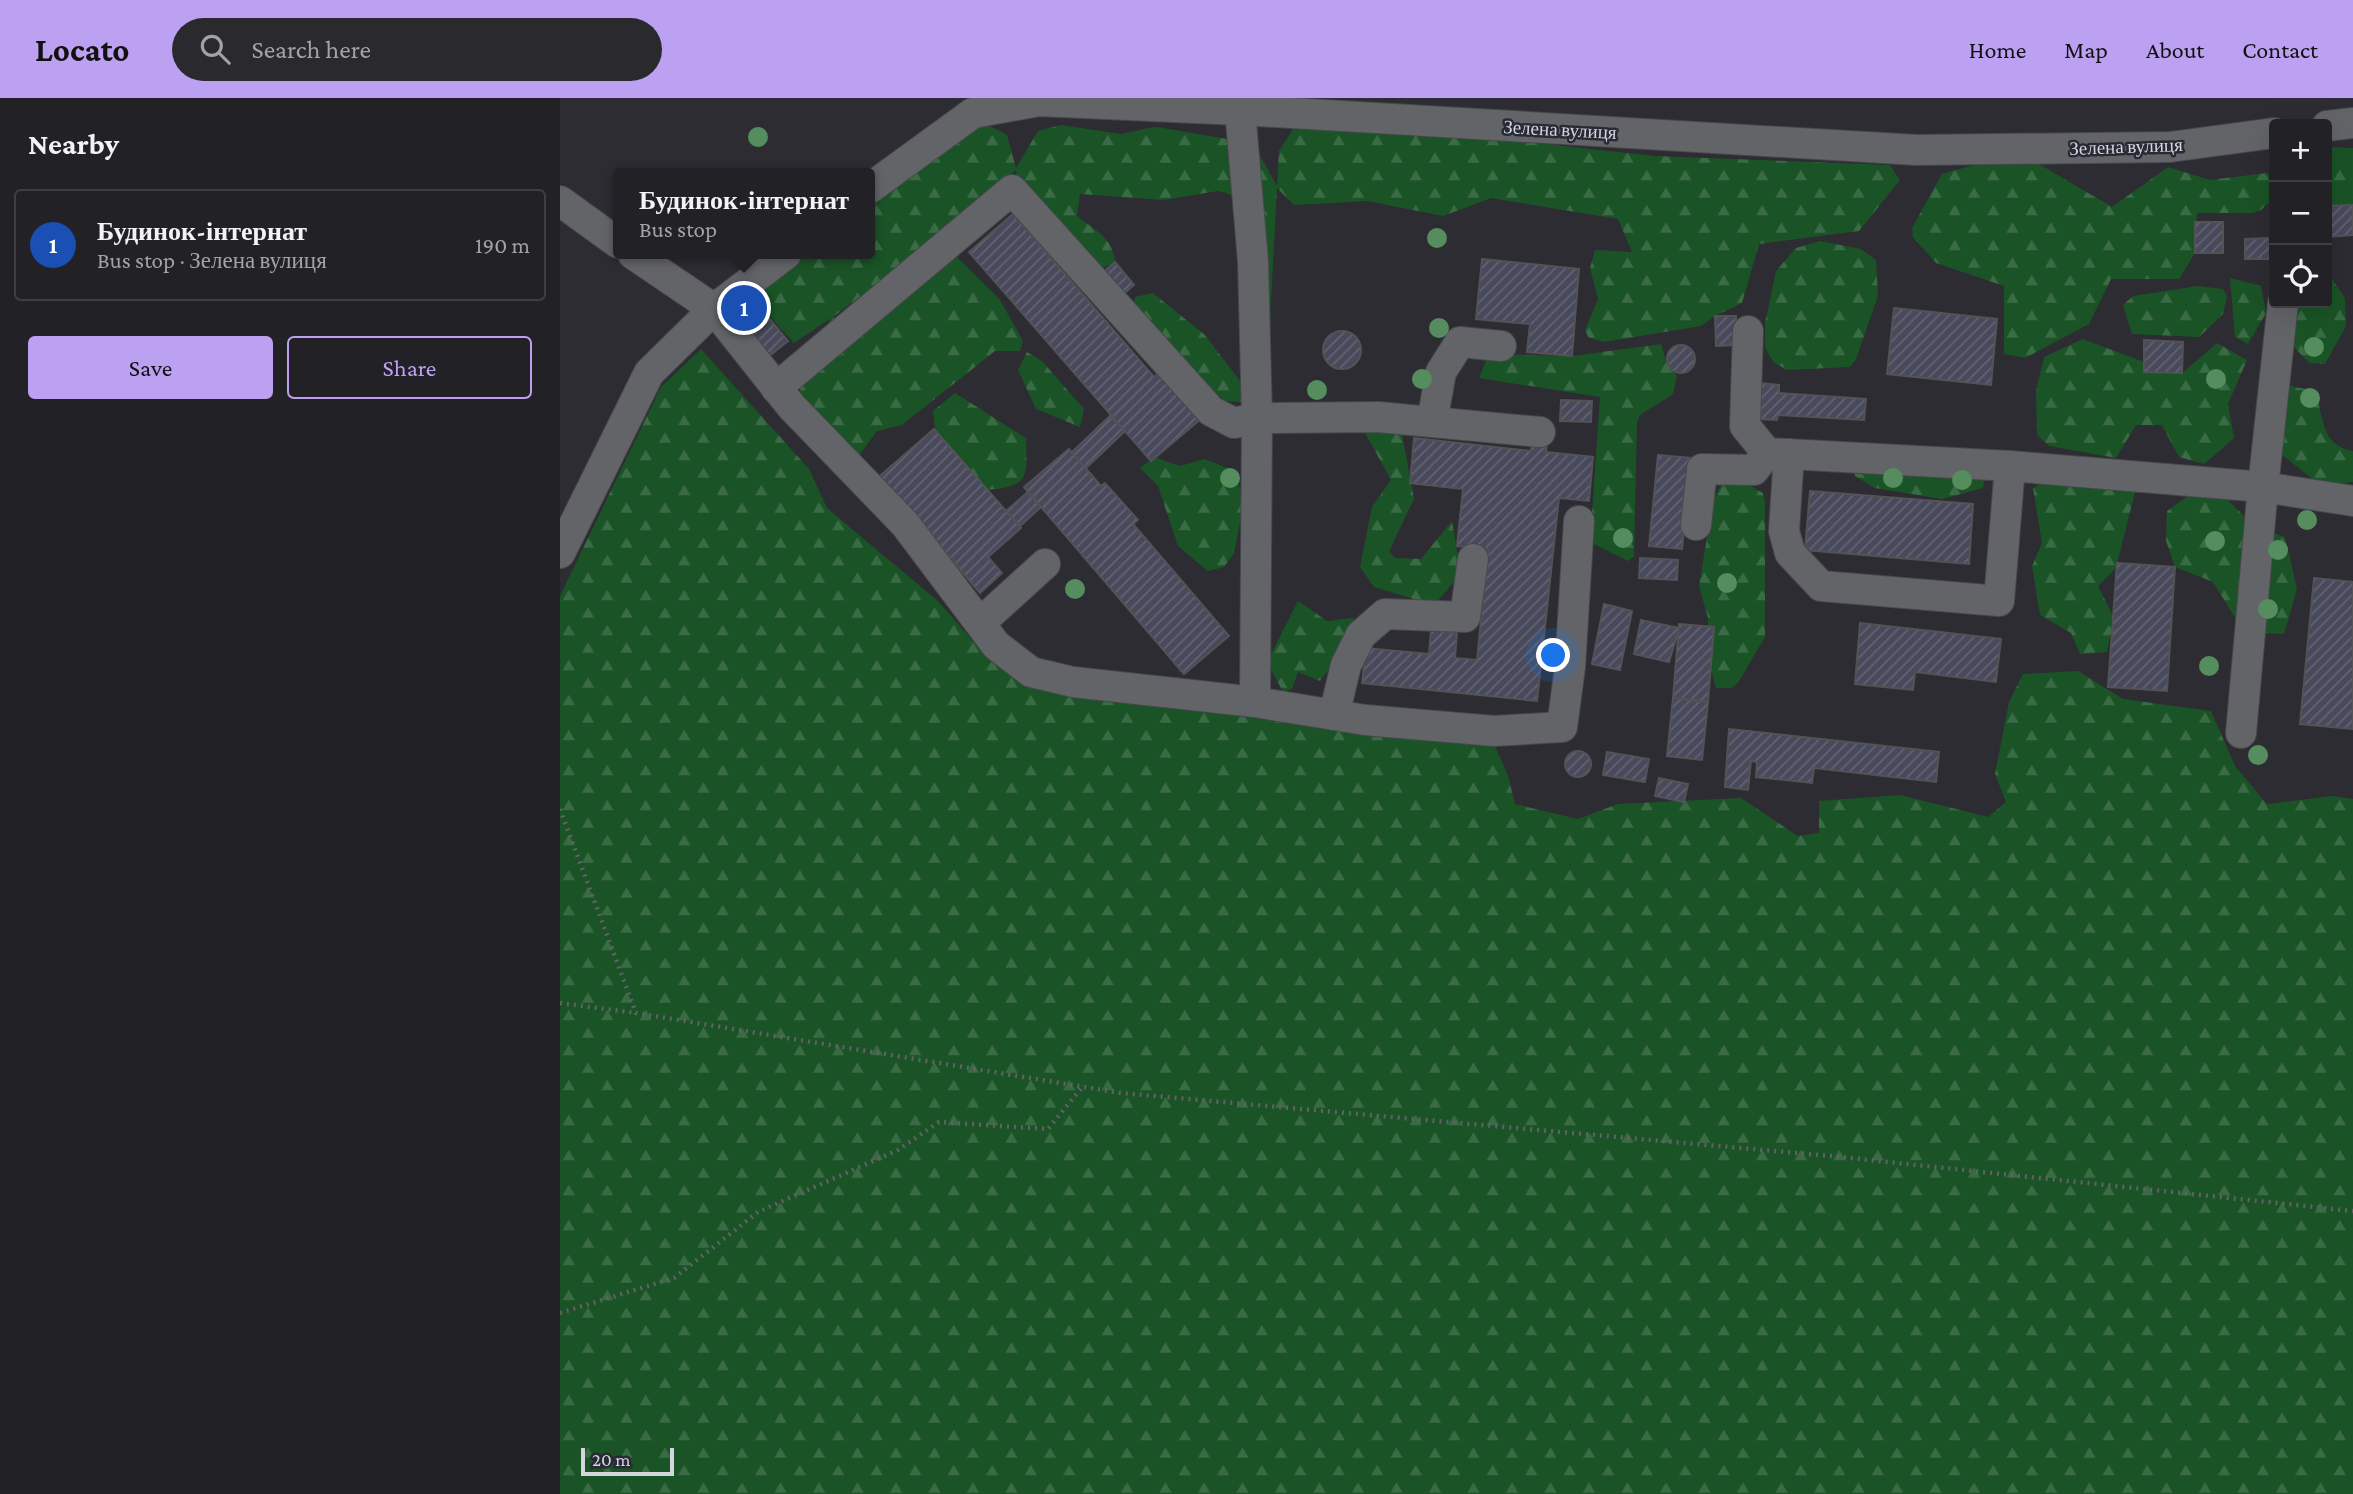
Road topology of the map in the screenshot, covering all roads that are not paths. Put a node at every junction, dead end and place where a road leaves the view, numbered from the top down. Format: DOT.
graph roads {
  1 [pos="1244,104"];
  2 [pos="2353,123"];
  3 [pos="2332,125"];
  4 [pos="2269,134"];
  5 [pos="875,184"];
  6 [pos="560,201"];
  7 [pos="613,239"];
  8 [pos="641,259"];
  9 [pos="779,259"];
  10 [pos="2282,308"];
  11 [pos="714,309"];
  12 [pos="1748,331"];
  13 [pos="1501,346"];
  14 [pos="776,388"];
  15 [pos="1257,418"];
  16 [pos="1432,422"];
  17 [pos="1540,432"];
  18 [pos="1778,454"];
  19 [pos="2010,466"];
  20 [pos="2263,487"];
  21 [pos="2353,501"];
  22 [pos="1579,521"];
  23 [pos="1696,525"];
  24 [pos="560,553"];
  25 [pos="1473,559"];
  26 [pos="1045,564"];
  27 [pos="980,623"];
  28 [pos="1255,702"];
  29 [pos="1334,715"];
  30 [pos="2241,733"];
  1 -- 4 [label="street, Зелена вулиця"];
  1 -- 5 [label="street, Зелена вулиця"];
  1 -- 15 [label="street"];
  2 -- 3 [label="street"];
  6 -- 7 [label="street"];
  8 -- 11 [label="street"];
  9 -- 11 [label="street"];
  10 -- 20 [label="street"];
  11 -- 14 [label="street"];
  11 -- 24 [label="street"];
  12 -- 18 [label="street"];
  13 -- 16 [label="street"];
  14 -- 15 [label="street"];
  14 -- 27 [label="street"];
  15 -- 16 [label="street"];
  15 -- 28 [label="street"];
  16 -- 17 [label="street"];
  18 -- 19 [label="street"];
  18 -- 19 [label="street"];
  18 -- 23 [label="street"];
  19 -- 20 [label="street"];
  20 -- 21 [label="street"];
  20 -- 30 [label="street"];
  22 -- 29 [label="street"];
  25 -- 29 [label="street"];
  26 -- 27 [label="street"];
  27 -- 28 [label="street"];
  28 -- 29 [label="street"];
}
